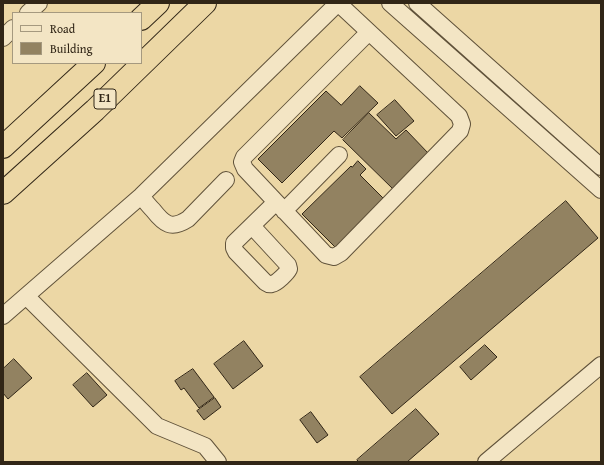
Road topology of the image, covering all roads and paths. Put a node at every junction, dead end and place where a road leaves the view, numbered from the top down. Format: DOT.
graph roads {
  1 [pos="39,3"];
  2 [pos="158,3"];
  3 [pos="205,3"];
  4 [pos="338,3"];
  5 [pos="390,3"];
  6 [pos="417,3"];
  7 [pos="29,12"];
  8 [pos="142,18"];
  9 [pos="12,29"];
  10 [pos="369,32"];
  11 [pos="3,38"];
  12 [pos="93,64"];
  13 [pos="3,147"];
  14 [pos="338,154"];
  15 [pos="601,167"];
  16 [pos="226,180"];
  17 [pos="601,190"];
  18 [pos="3,193"];
  19 [pos="140,196"];
  20 [pos="280,206"];
  21 [pos="252,226"];
  22 [pos="26,296"];
  23 [pos="3,316"];
  24 [pos="601,365"];
  25 [pos="218,462"];
  26 [pos="486,462"];
  1 -- 7 [label="street"];
  2 -- 8 [label="highway"];
  3 -- 18 [label="highway, E1"];
  4 -- 10 [label="street"];
  4 -- 19 [label="street"];
  5 -- 17 [label="street"];
  6 -- 15 [label="street"];
  9 -- 11 [label="street"];
  10 -- 20 [label="street"];
  10 -- 20 [label="street"];
  12 -- 13 [label="highway, E1"];
  14 -- 20 [label="street"];
  16 -- 19 [label="street"];
  19 -- 22 [label="street"];
  20 -- 21 [label="street"];
  22 -- 23 [label="street"];
  22 -- 25 [label="street"];
  24 -- 26 [label="street"];
}
